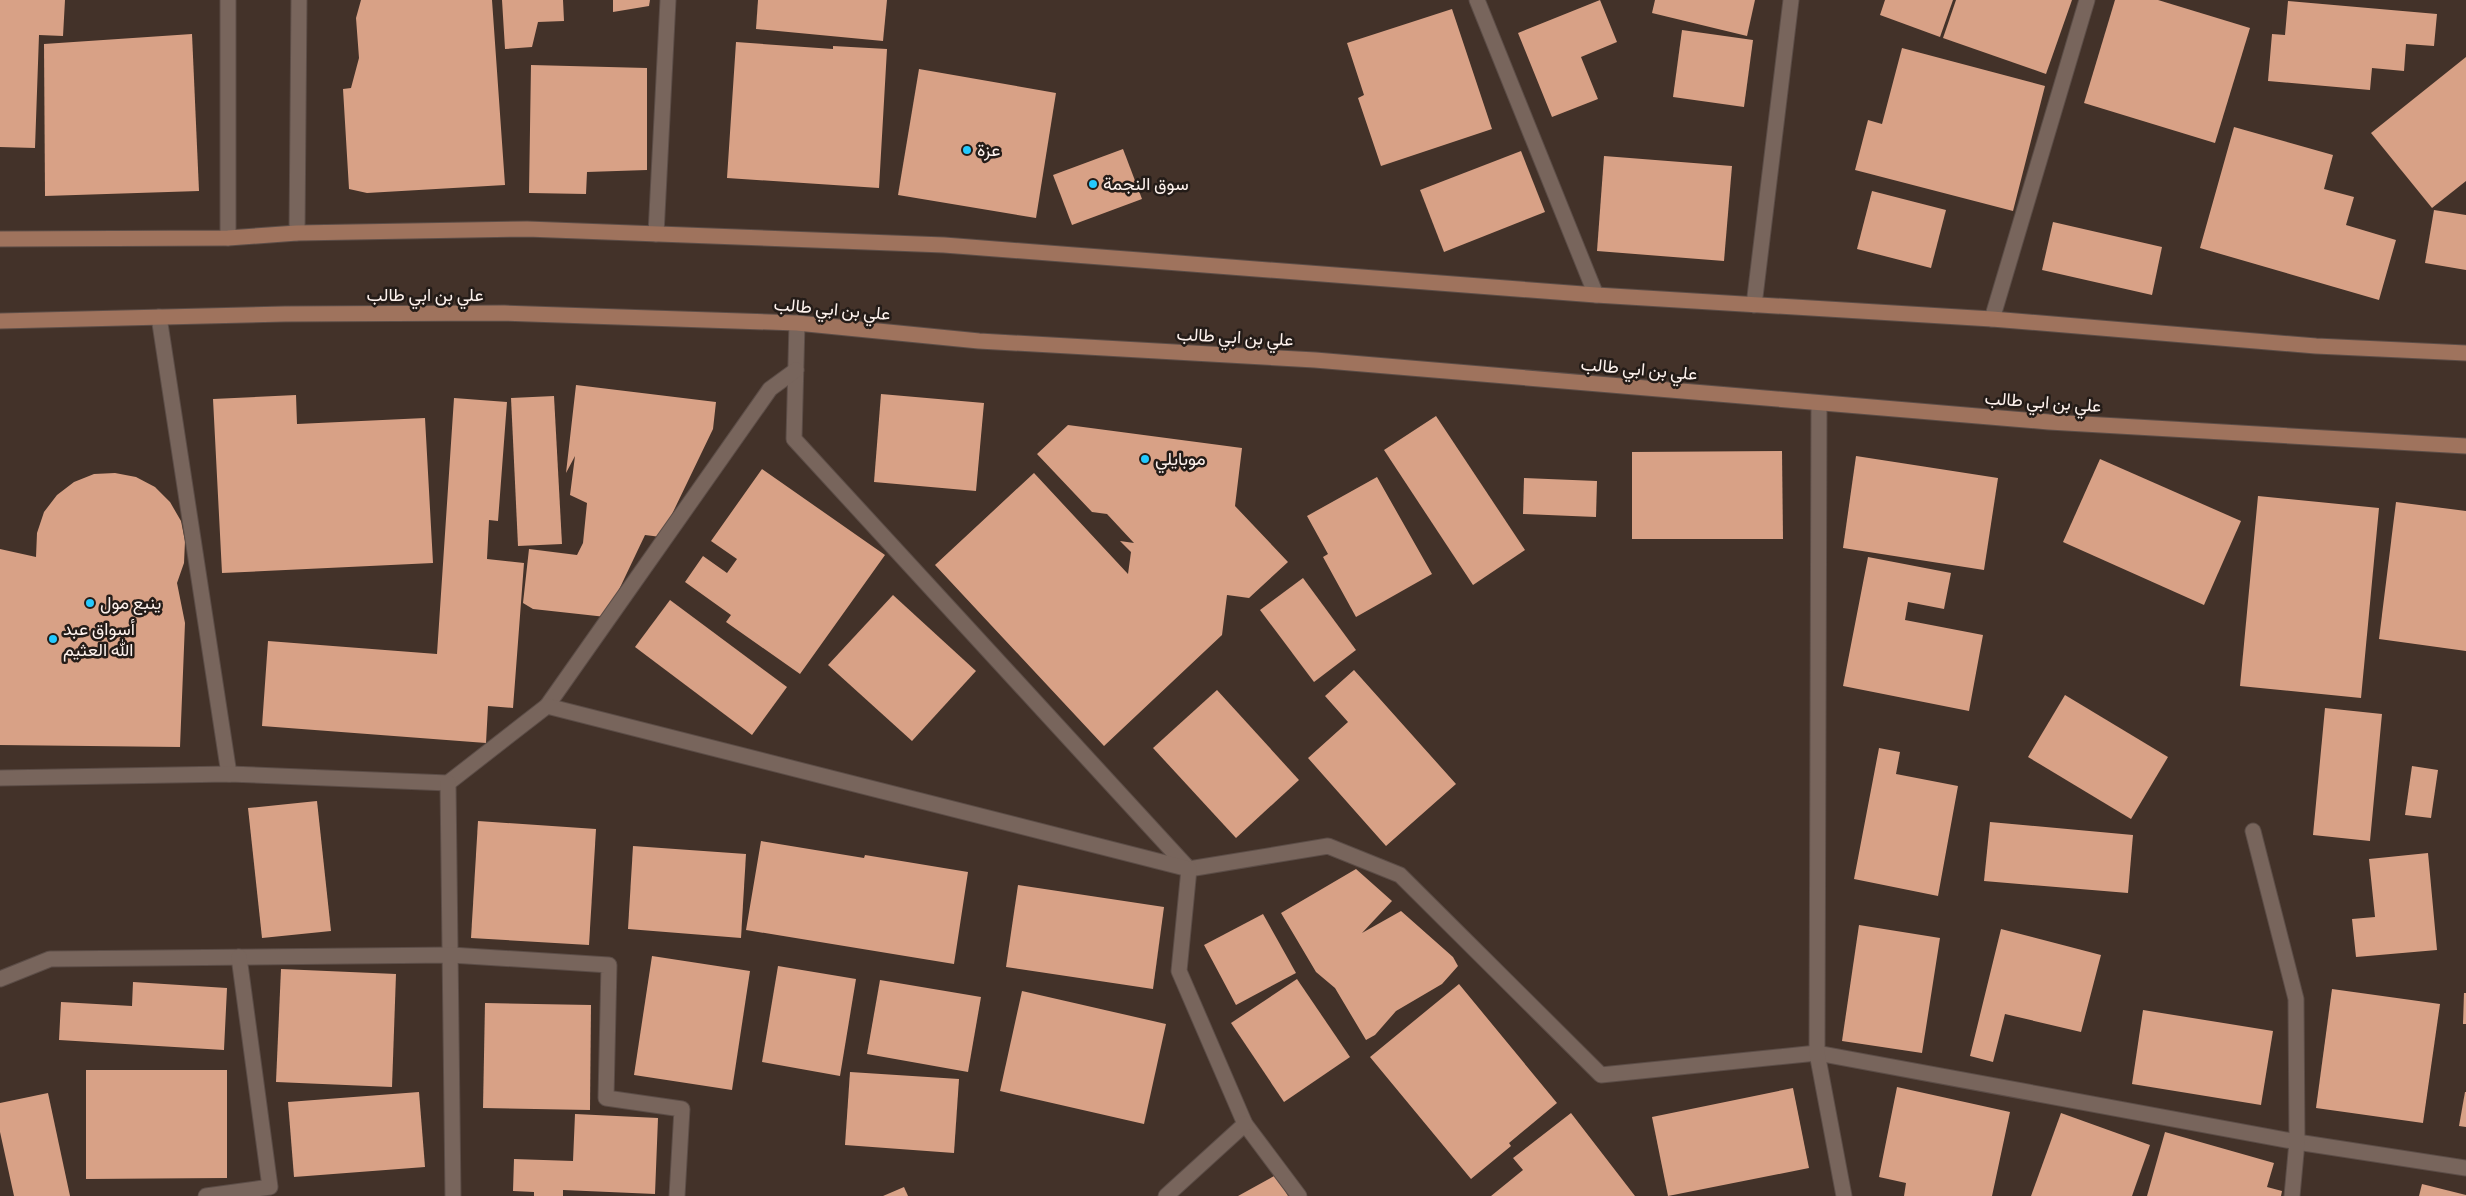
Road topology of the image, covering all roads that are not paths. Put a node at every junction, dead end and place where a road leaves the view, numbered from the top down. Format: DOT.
graph roads {
  1 [pos="228,0"];
  2 [pos="299,0"];
  3 [pos="668,0"];
  4 [pos="1477,0"];
  5 [pos="1791,0"];
  6 [pos="2087,0"];
  7 [pos="297,233"];
  8 [pos="656,234"];
  9 [pos="228,238"];
  10 [pos="0,239"];
  11 [pos="1596,295"];
  12 [pos="1754,305"];
  13 [pos="159,317"];
  14 [pos="1992,319"];
  15 [pos="0,321"];
  16 [pos="797,323"];
  17 [pos="2466,354"];
  18 [pos="796,370"];
  19 [pos="1819,404"];
  20 [pos="2466,446"];
  21 [pos="547,706"];
  22 [pos="229,774"];
  23 [pos="0,778"];
  24 [pos="448,783"];
  25 [pos="2253,831"];
  26 [pos="1189,869"];
  27 [pos="450,955"];
  28 [pos="239,957"];
  29 [pos="0,979"];
  30 [pos="1817,1053"];
  31 [pos="1245,1124"];
  32 [pos="2297,1142"];
  33 [pos="2466,1168"];
  34 [pos="206,1196"];
  35 [pos="453,1196"];
  36 [pos="677,1196"];
  37 [pos="1166,1196"];
  38 [pos="1299,1196"];
  39 [pos="1844,1196"];
  40 [pos="2292,1196"];
  1 -- 9 [label="street"];
  2 -- 7 [label="street"];
  3 -- 8 [label="street"];
  4 -- 11 [label="street"];
  5 -- 12 [label="street"];
  6 -- 14 [label="street"];
  7 -- 8 [label="main road"];
  7 -- 9 [label="main road"];
  8 -- 11 [label="main road"];
  9 -- 10 [label="main road"];
  11 -- 12 [label="main road"];
  12 -- 14 [label="main road"];
  13 -- 15 [label="main road, علي بن ابي طالب"];
  13 -- 16 [label="main road, علي بن ابي طالب"];
  13 -- 22 [label="street"];
  14 -- 17 [label="main road"];
  16 -- 18 [label="street"];
  16 -- 19 [label="main road, علي بن ابي طالب"];
  18 -- 21 [label="street"];
  18 -- 26 [label="street"];
  19 -- 20 [label="main road, علي بن ابي طالب"];
  19 -- 30 [label="street"];
  21 -- 24 [label="street"];
  21 -- 26 [label="street"];
  22 -- 23 [label="street"];
  22 -- 24 [label="street"];
  24 -- 27 [label="street"];
  25 -- 32 [label="street"];
  26 -- 30 [label="street"];
  26 -- 31 [label="street"];
  27 -- 28 [label="street"];
  27 -- 35 [label="street"];
  27 -- 36 [label="street"];
  28 -- 29 [label="street"];
  28 -- 34 [label="street"];
  30 -- 32 [label="street"];
  30 -- 39 [label="street"];
  31 -- 37 [label="street"];
  31 -- 38 [label="street"];
  32 -- 33 [label="street"];
  32 -- 40 [label="street"];
}
